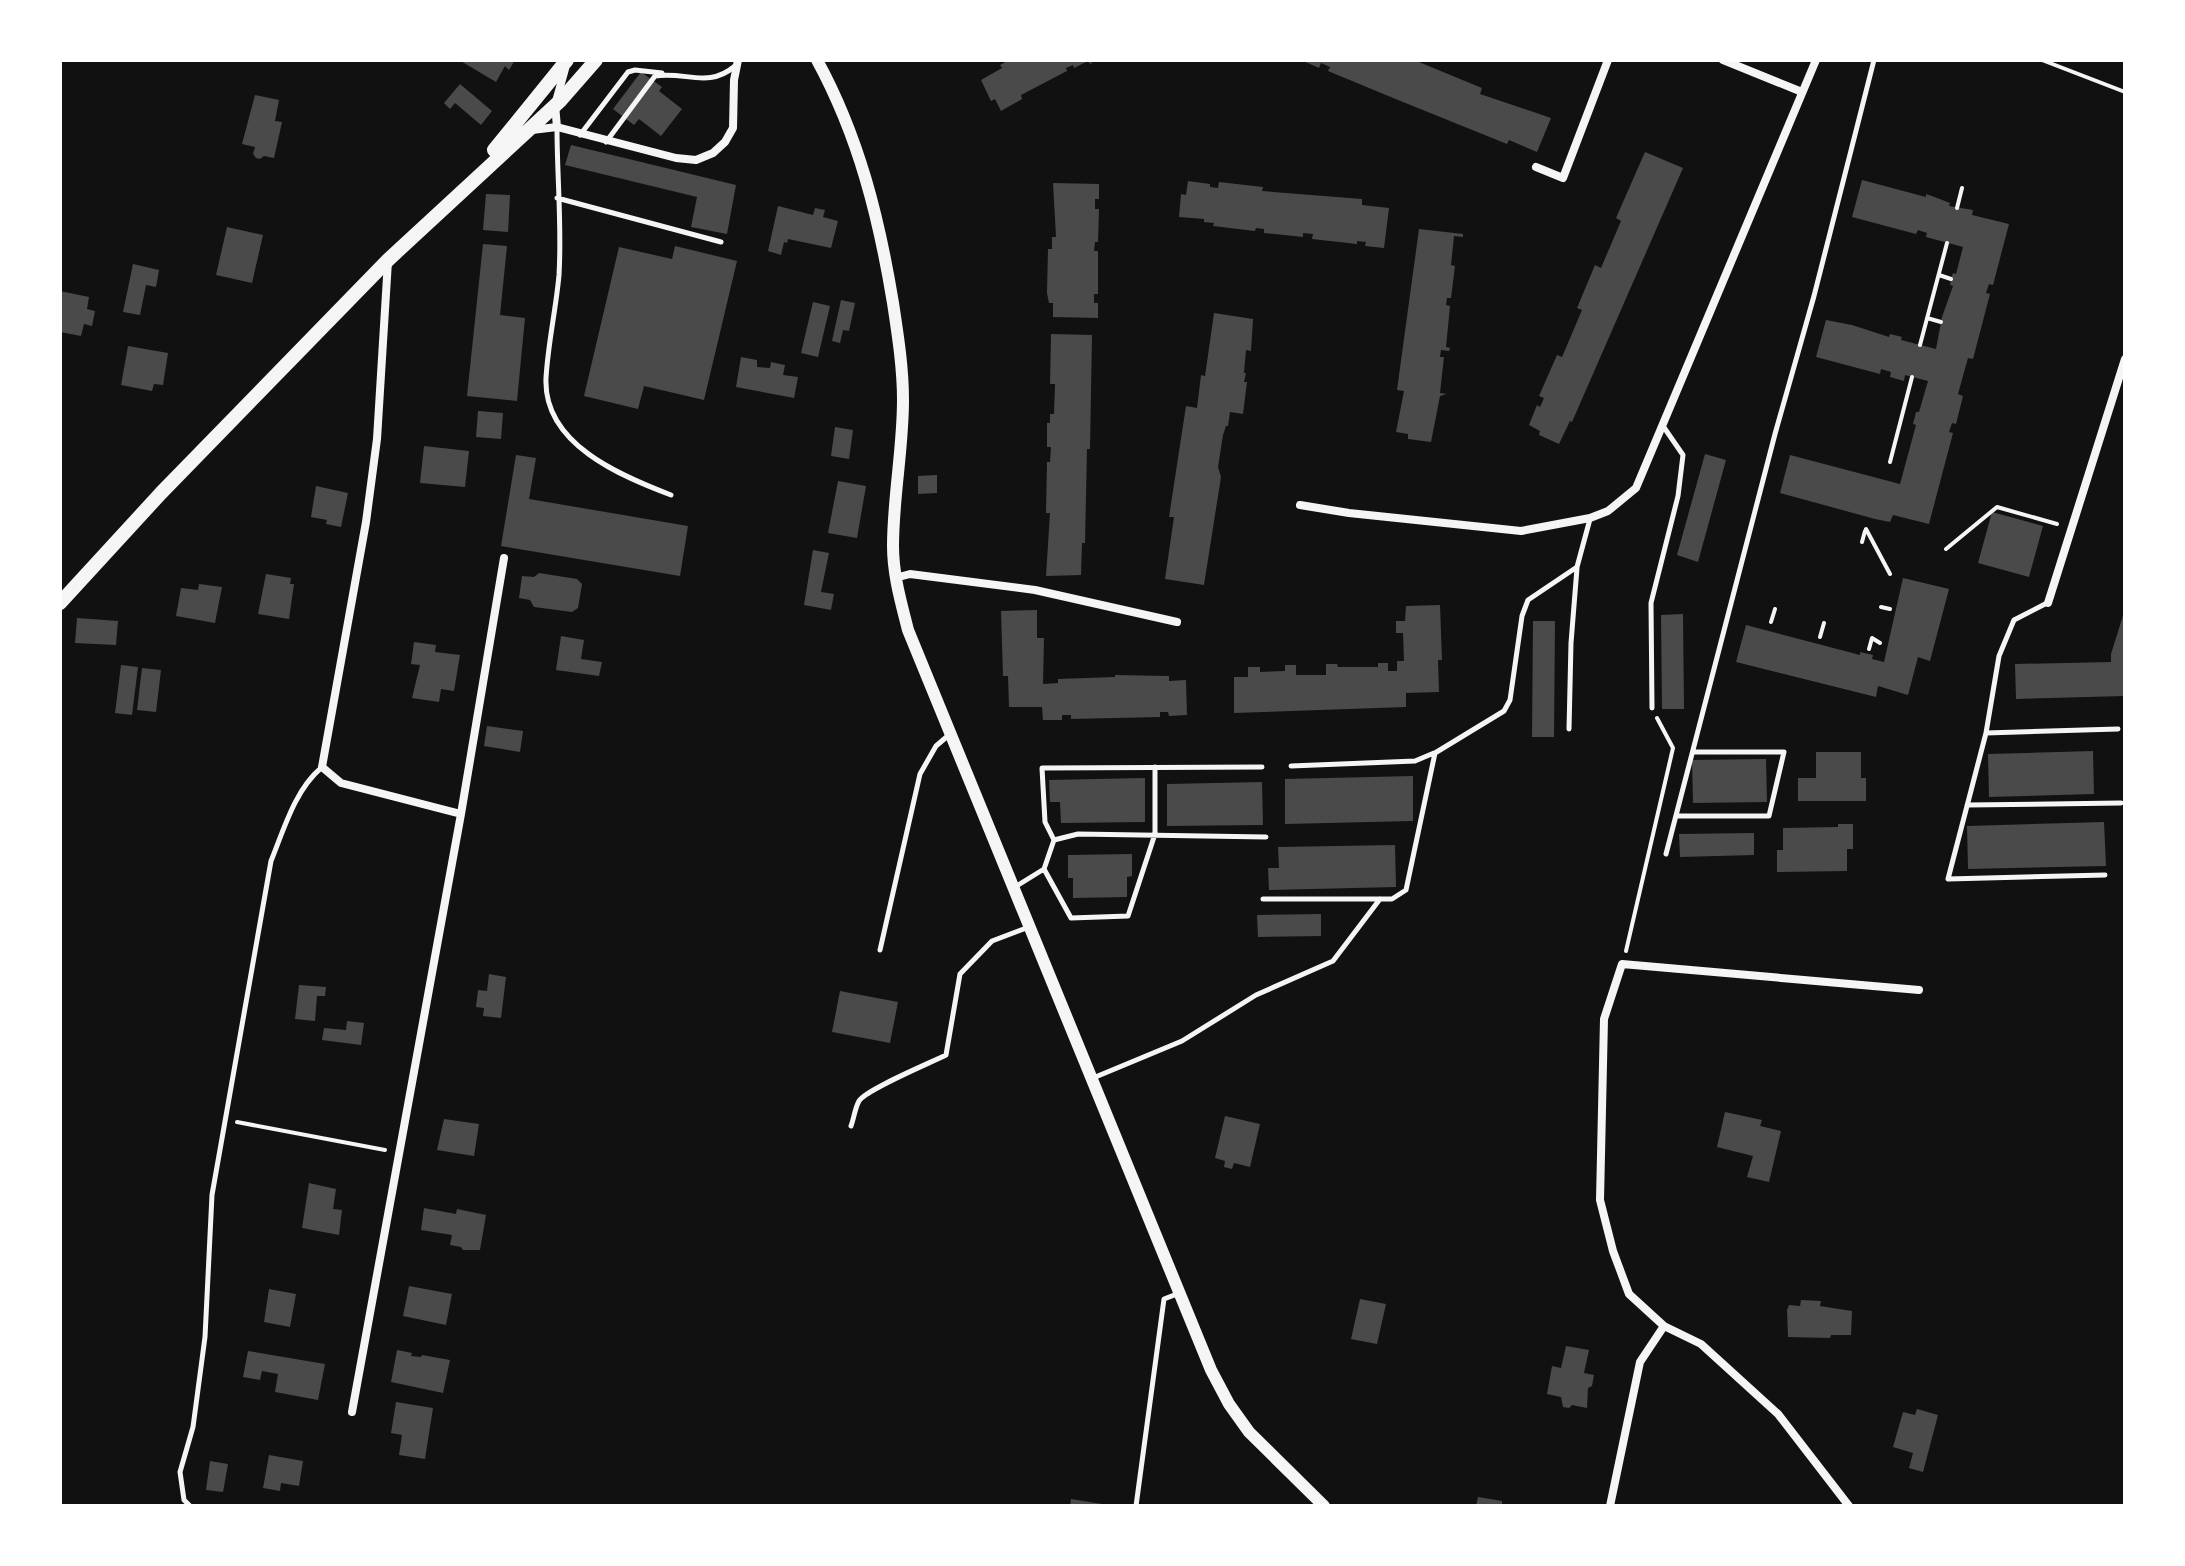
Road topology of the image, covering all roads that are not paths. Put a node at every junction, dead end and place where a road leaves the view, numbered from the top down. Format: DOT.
graph roads {
  1 [pos="568,60"];
  2 [pos="596,60"];
  3 [pos="1608,60"];
  4 [pos="1723,60"];
  5 [pos="1816,60"];
  6 [pos="1874,60"];
  7 [pos="820,61"];
  8 [pos="737,63"];
  9 [pos="667,74"];
  10 [pos="1802,92"];
  11 [pos="555,105"];
  12 [pos="557,127"];
  13 [pos="524,132"];
  14 [pos="580,135"];
  15 [pos="606,142"];
  16 [pos="1536,167"];
  17 [pos="461,191"];
  18 [pos="557,198"];
  19 [pos="721,242"];
  20 [pos="388,260"];
  21 [pos="2125,359"];
  22 [pos="1662,425"];
  23 [pos="671,495"];
  24 [pos="1300,505"];
  25 [pos="1590,518"];
  26 [pos="504,558"];
  27 [pos="1577,567"];
  28 [pos="895,578"];
  29 [pos="60,603"];
  30 [pos="2048,603"];
  31 [pos="1177,622"];
  32 [pos="1652,708"];
  33 [pos="1569,729"];
  34 [pos="2118,729"];
  35 [pos="1986,733"];
  36 [pos="951,734"];
  37 [pos="1693,752"];
  38 [pos="1435,753"];
  39 [pos="1291,766"];
  40 [pos="322,767"];
  41 [pos="1155,767"];
  42 [pos="1262,767"];
  43 [pos="2121,803"];
  44 [pos="1967,805"];
  45 [pos="461,814"];
  46 [pos="1676,816"];
  47 [pos="1155,834"];
  48 [pos="1266,837"];
  49 [pos="1054,840"];
  50 [pos="1666,854"];
  51 [pos="1044,869"];
  52 [pos="2105,875"];
  53 [pos="1014,887"];
  54 [pos="1263,899"];
  55 [pos="1380,899"];
  56 [pos="1030,926"];
  57 [pos="880,950"];
  58 [pos="1919,990"];
  59 [pos="1093,1078"];
  60 [pos="851,1126"];
  61 [pos="1178,1293"];
  62 [pos="1664,1326"];
  63 [pos="352,1412"];
  64 [pos="190,1506"];
  65 [pos="1136,1506"];
  66 [pos="1324,1506"];
  67 [pos="1610,1506"];
  68 [pos="1849,1506"];
  1 -- 11 [label="street"];
  1 -- 17 [label="main road"];
  2 -- 11 [label="main road"];
  3 -- 16 [label="street"];
  4 -- 10 [label="street"];
  5 -- 10 [label="street"];
  6 -- 37 [label="lane"];
  7 -- 28 [label="street"];
  8 -- 9 [label="lane"];
  8 -- 15 [label="street"];
  9 -- 14 [label="lane"];
  9 -- 15 [label="lane"];
  10 -- 22 [label="street"];
  11 -- 12 [label="street"];
  11 -- 13 [label="main road"];
  12 -- 13 [label="street"];
  12 -- 14 [label="street"];
  12 -- 18 [label="lane"];
  13 -- 17 [label="main road"];
  14 -- 15 [label="street"];
  17 -- 20 [label="main road"];
  18 -- 19 [label="lane"];
  18 -- 23 [label="lane"];
  20 -- 29 [label="main road"];
  20 -- 40 [label="street"];
  21 -- 30 [label="street"];
  22 -- 25 [label="street"];
  22 -- 32 [label="lane"];
  24 -- 25 [label="street"];
  25 -- 27 [label="lane"];
  26 -- 45 [label="street"];
  27 -- 33 [label="lane"];
  27 -- 38 [label="lane"];
  28 -- 31 [label="street"];
  28 -- 36 [label="street"];
  30 -- 35 [label="lane"];
  34 -- 35 [label="lane"];
  35 -- 44 [label="lane"];
  36 -- 53 [label="street"];
  36 -- 57 [label="lane"];
  37 -- 46 [label="lane"];
  37 -- 46 [label="lane"];
  38 -- 39 [label="lane"];
  38 -- 55 [label="lane"];
  40 -- 45 [label="street"];
  40 -- 64 [label="lane"];
  41 -- 42 [label="lane"];
  41 -- 47 [label="lane"];
  41 -- 49 [label="lane"];
  43 -- 44 [label="lane"];
  44 -- 52 [label="lane"];
  45 -- 63 [label="street"];
  46 -- 50 [label="lane"];
  47 -- 48 [label="lane"];
  47 -- 49 [label="lane"];
  47 -- 51 [label="lane"];
  49 -- 51 [label="lane"];
  51 -- 53 [label="lane"];
  53 -- 56 [label="street"];
  54 -- 55 [label="lane"];
  55 -- 59 [label="lane"];
  56 -- 59 [label="street"];
  56 -- 60 [label="lane"];
  58 -- 62 [label="street"];
  59 -- 61 [label="street"];
  61 -- 65 [label="lane"];
  61 -- 66 [label="street"];
  62 -- 67 [label="street"];
  62 -- 68 [label="street"];
}
